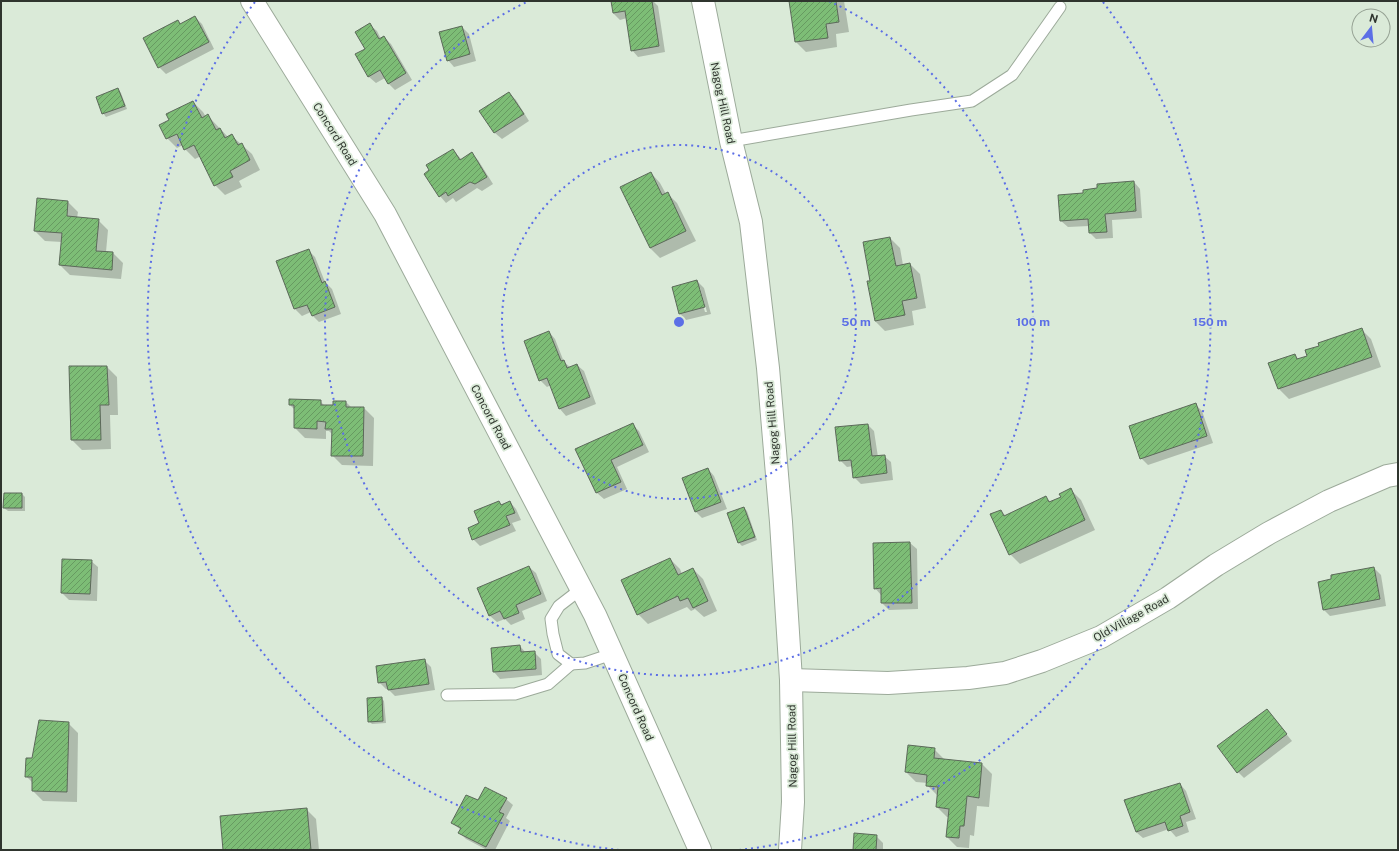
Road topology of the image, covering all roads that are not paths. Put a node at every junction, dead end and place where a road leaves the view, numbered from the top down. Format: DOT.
graph roads {
  1 [pos="252,1"];
  2 [pos="703,1"];
  3 [pos="1060,7"];
  4 [pos="731,141"];
  5 [pos="1398,474"];
  6 [pos="581,589"];
  7 [pos="612,654"];
  8 [pos="571,664"];
  9 [pos="791,680"];
  10 [pos="447,695"];
  11 [pos="700,850"];
  12 [pos="790,850"];
  1 -- 6 [label="street, Concord Road"];
  2 -- 4 [label="street, Nagog Hill Road"];
  3 -- 4 [label="lane"];
  4 -- 9 [label="street, Nagog Hill Road"];
  5 -- 9 [label="street, Old Village Road"];
  6 -- 7 [label="street, Concord Road"];
  6 -- 8 [label="lane"];
  7 -- 8 [label="lane"];
  7 -- 11 [label="street, Concord Road"];
  8 -- 10 [label="lane"];
  9 -- 12 [label="street, Nagog Hill Road"];
}
